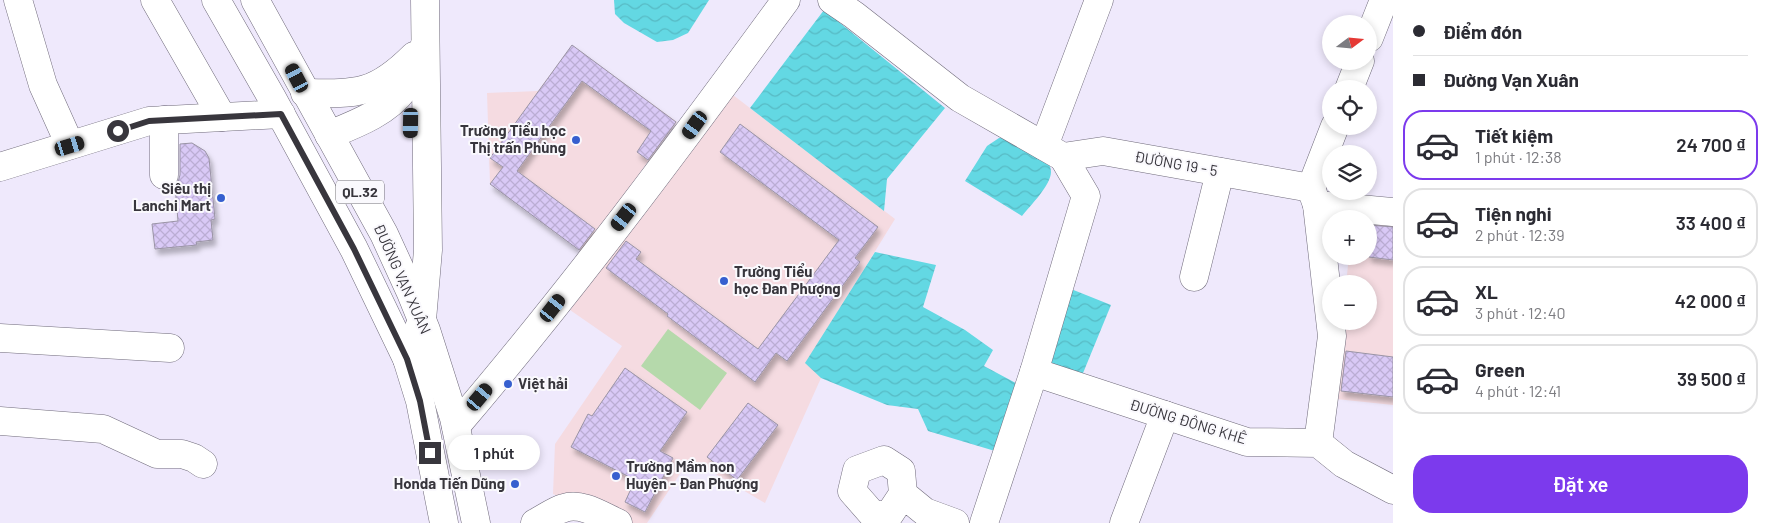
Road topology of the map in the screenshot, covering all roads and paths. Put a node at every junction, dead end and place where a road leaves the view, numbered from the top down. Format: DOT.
graph roads {
  1 [pos="18,0"];
  2 [pos="155,0"];
  3 [pos="216,0"];
  4 [pos="255,0"];
  5 [pos="425,0"];
  6 [pos="786,0"];
  7 [pos="832,0"];
  8 [pos="1099,0"];
  9 [pos="1384,0"];
  10 [pos="1378,15"];
  11 [pos="424,47"];
  12 [pos="305,93"];
  13 [pos="281,114"];
  14 [pos="222,117"];
  15 [pos="164,120"];
  16 [pos="329,135"];
  17 [pos="1331,135"];
  18 [pos="70,146"];
  19 [pos="1054,152"];
  20 [pos="0,167"];
  21 [pos="1220,172"];
  22 [pos="164,175"];
  23 [pos="1314,197"];
  24 [pos="1393,212"];
  25 [pos="1194,277"];
  26 [pos="419,284"];
  27 [pos="383,308"];
  28 [pos="422,320"];
  29 [pos="0,338"];
  30 [pos="170,348"];
  31 [pos="407,359"];
  32 [pos="1034,372"];
  33 [pos="1164,415"];
  34 [pos="0,421"];
  35 [pos="456,426"];
  36 [pos="1318,443"];
  37 [pos="203,464"];
  38 [pos="1393,490"];
  39 [pos="903,494"];
  40 [pos="444,523"];
  41 [pos="476,523"];
  42 [pos="535,523"];
  43 [pos="618,523"];
  44 [pos="955,523"];
  45 [pos="984,523"];
  46 [pos="1124,523"];
  1 -- 18 [label="main road"];
  2 -- 14 [label="main road"];
  3 -- 13 [label="main road, ĐƯỜNG VẠN XUÂN / QL.32"];
  4 -- 12 [label="main road, ĐƯỜNG VẠN XUÂN / QL.32"];
  5 -- 11 [label="main road, QL.32"];
  6 -- 35 [label="main road"];
  7 -- 19 [label="main road"];
  8 -- 19 [label="main road"];
  9 -- 10 [label="main road"];
  11 -- 12 [label="main road"];
  11 -- 16 [label="main road"];
  11 -- 26 [label="main road, QL.32"];
  12 -- 16 [label="main road, ĐƯỜNG VẠN XUÂN / QL.32"];
  13 -- 14 [label="main road"];
  13 -- 27 [label="main road, ĐƯỜNG VẠN XUÂN / QL.32"];
  14 -- 15 [label="main road"];
  15 -- 18 [label="main road"];
  15 -- 22 [label="main road"];
  16 -- 26 [label="main road, ĐƯỜNG VẠN XUÂN / QL.32"];
  17 -- 23 [label="main road"];
  18 -- 20 [label="main road"];
  19 -- 21 [label="main road, ĐƯỜNG 19 - 5"];
  19 -- 32 [label="main road"];
  21 -- 23 [label="main road, ĐƯỜNG 19 - 5"];
  21 -- 25 [label="main road"];
  23 -- 24 [label="main road, ĐƯỜNG 19 - 5"];
  23 -- 36 [label="main road"];
  26 -- 27 [label="main road"];
  26 -- 28 [label="main road, ĐƯỜNG VẠN XUÂN / QL.32"];
  26 -- 31 [label="main road, QL.32"];
  27 -- 31 [label="main road, ĐƯỜNG VẠN XUÂN / QL.32"];
  28 -- 31 [label="main road"];
  28 -- 35 [label="main road, ĐƯỜNG VẠN XUÂN / QL.32"];
  29 -- 30 [label="main road"];
  31 -- 40 [label="main road, ĐƯỜNG VẠN XUÂN / QL.32"];
  32 -- 33 [label="main road, ĐƯỜNG ĐÔNG KHÊ"];
  32 -- 45 [label="main road"];
  33 -- 36 [label="main road, ĐƯỜNG ĐÔNG KHÊ"];
  33 -- 46 [label="main road"];
  34 -- 37 [label="main road"];
  35 -- 41 [label="main road, ĐƯỜNG VẠN XUÂN / QL.32"];
  36 -- 38 [label="main road"];
  39 -- 44 [label="main road"];
  42 -- 43 [label="main road"];
}
